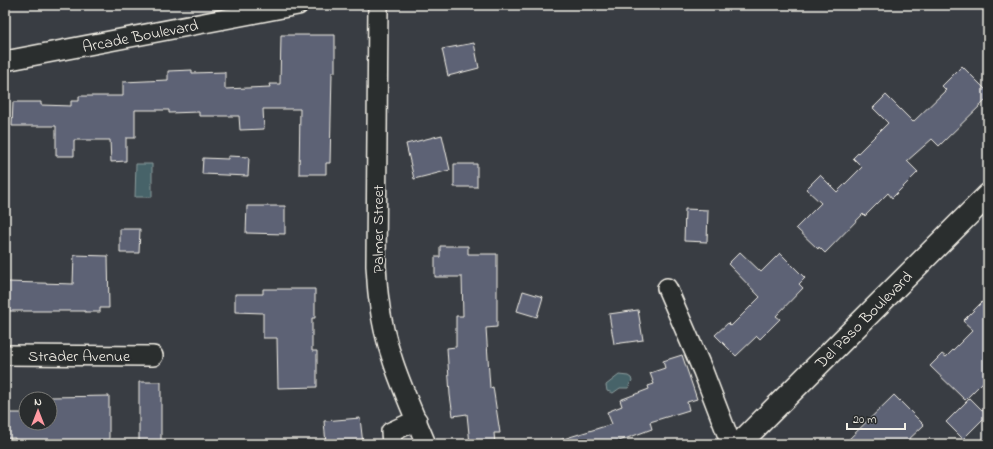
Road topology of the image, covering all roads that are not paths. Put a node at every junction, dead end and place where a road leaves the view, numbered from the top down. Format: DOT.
graph roads {
  1 [pos="298,5"];
  2 [pos="378,5"];
  3 [pos="217,13"];
  4 [pos="5,61"];
  5 [pos="988,195"];
  6 [pos="667,288"];
  7 [pos="5,355"];
  8 [pos="153,356"];
  9 [pos="417,420"];
  10 [pos="392,444"];
  11 [pos="426,444"];
  12 [pos="731,444"];
  13 [pos="739,444"];
  1 -- 3 [label="street, Arcade Boulevard"];
  2 -- 9 [label="street, Palmer Street"];
  3 -- 4 [label="street, Arcade Boulevard"];
  5 -- 13 [label="main road, Del Paso Boulevard"];
  6 -- 12 [label="street"];
  7 -- 8 [label="street, Strader Avenue"];
  9 -- 10 [label="street"];
  9 -- 11 [label="street, Palmer Street"];
}
